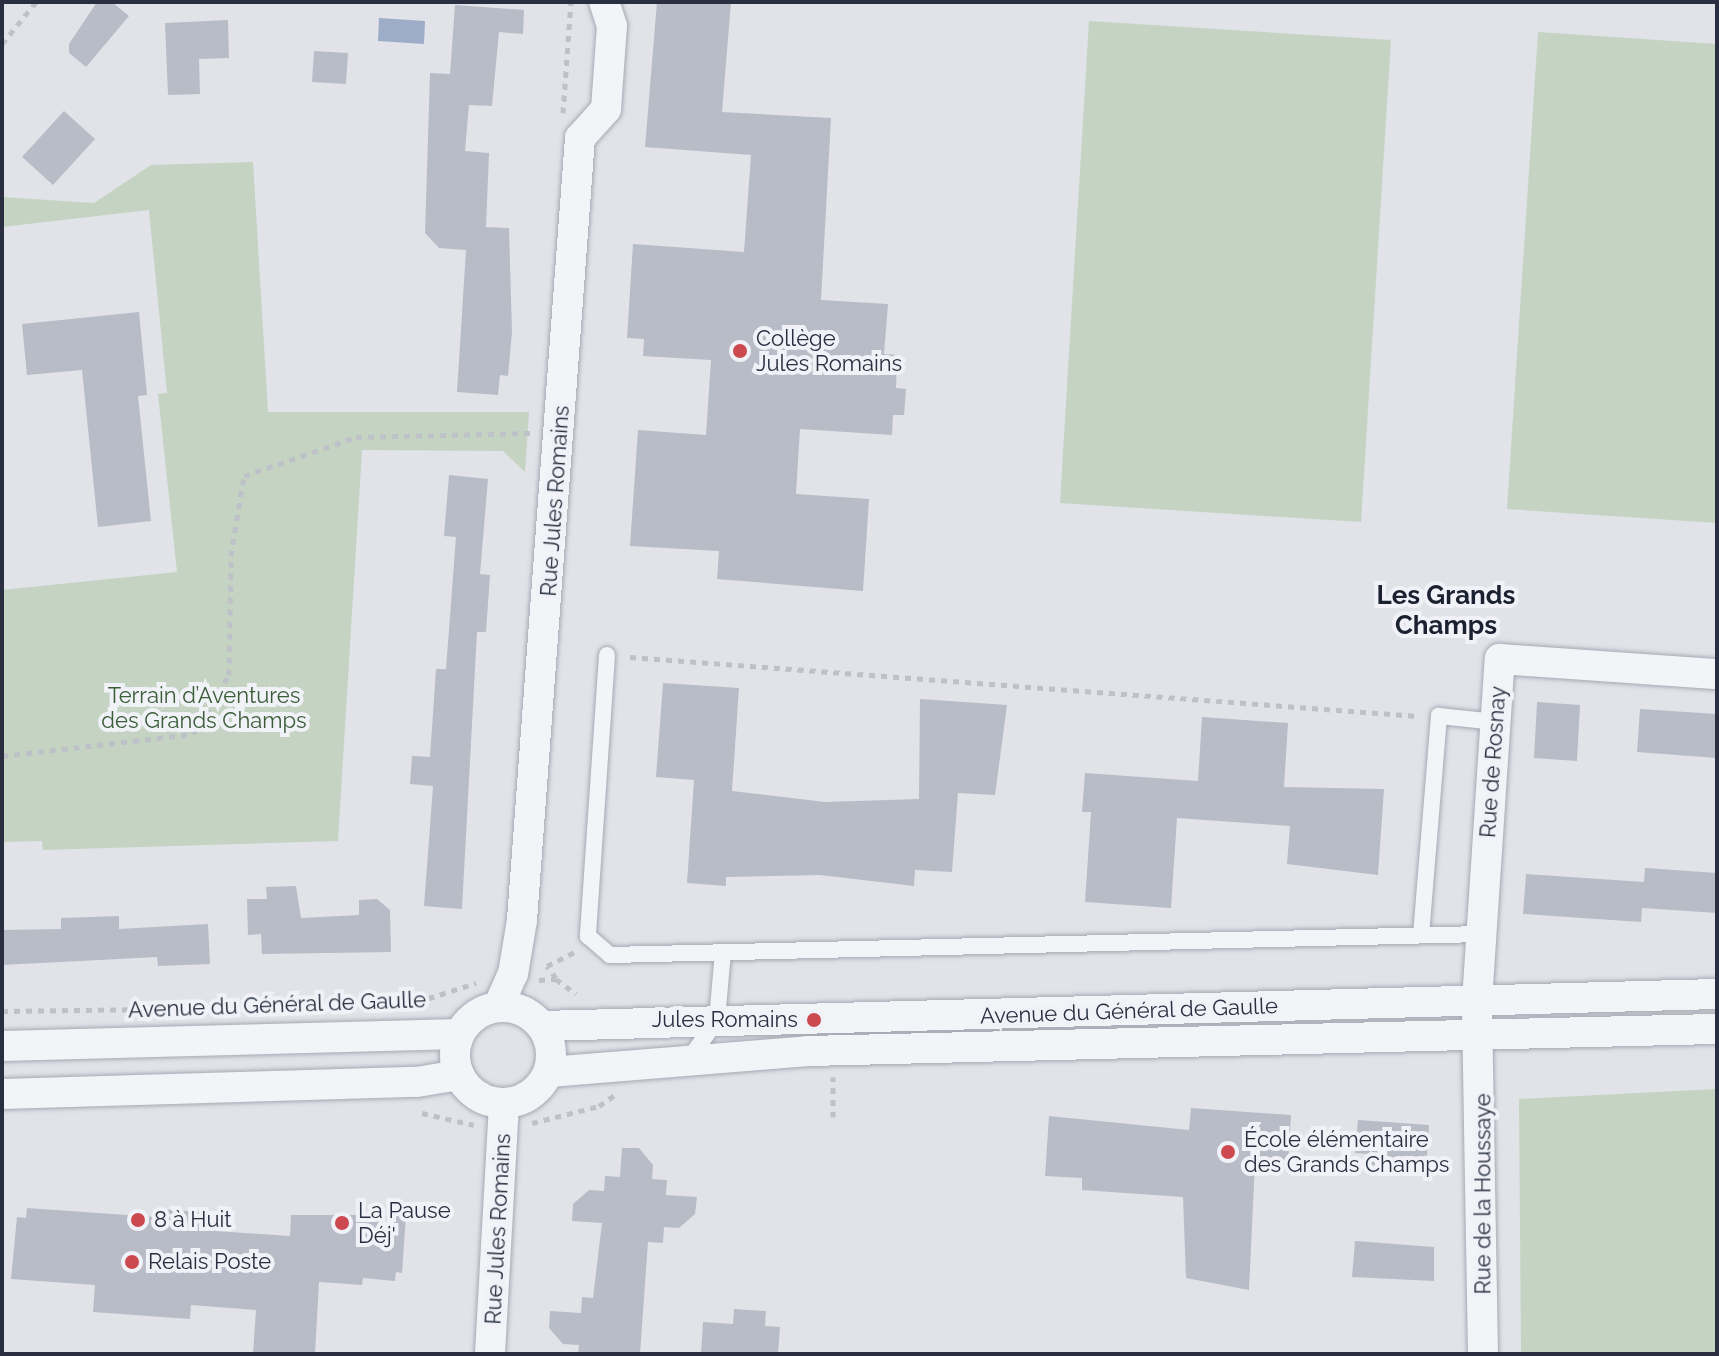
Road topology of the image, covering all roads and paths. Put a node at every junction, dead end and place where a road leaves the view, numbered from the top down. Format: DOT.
graph roads {
  1 [pos="36,2"];
  2 [pos="604,2"];
  3 [pos="2,44"];
  4 [pos="543,433"];
  5 [pos="607,655"];
  6 [pos="1717,674"];
  7 [pos="1439,716"];
  8 [pos="1495,722"];
  9 [pos="2,756"];
  10 [pos="1481,934"];
  11 [pos="1421,935"];
  12 [pos="592,944"];
  13 [pos="723,952"];
  14 [pos="513,974"];
  15 [pos="556,979"];
  16 [pos="1717,994"];
  17 [pos="591,1000"];
  18 [pos="1477,1001"];
  19 [pos="412,1003"];
  20 [pos="498,1007"];
  21 [pos="161,1008"];
  22 [pos="2,1011"];
  23 [pos="717,1020"];
  24 [pos="542,1026"];
  25 [pos="1717,1029"];
  26 [pos="460,1034"];
  27 [pos="1478,1035"];
  28 [pos="2,1046"];
  29 [pos="834,1064"];
  30 [pos="680,1065"];
  31 [pos="549,1072"];
  32 [pos="459,1075"];
  33 [pos="2,1094"];
  34 [pos="504,1104"];
  35 [pos="833,1117"];
  36 [pos="490,1354"];
  37 [pos="1483,1354"];
  1 -- 3 [label="path"];
  2 -- 14 [label="street, Rue Jules Romains"];
  4 -- 9 [label="path"];
  5 -- 7 [label="path"];
  5 -- 12 [label="lane"];
  6 -- 8 [label="street, Rue de Rosnay"];
  7 -- 8 [label="lane"];
  7 -- 11 [label="lane"];
  8 -- 10 [label="street, Rue de Rosnay"];
  10 -- 11 [label="lane"];
  10 -- 18 [label="street, Rue de Rosnay"];
  11 -- 13 [label="lane"];
  12 -- 13 [label="lane"];
  12 -- 15 [label="path"];
  13 -- 23 [label="lane"];
  14 -- 15 [label="path, Avenue du Général de Gaulle"];
  14 -- 19 [label="path, Avenue du Général de Gaulle"];
  14 -- 20 [label="street, Rue Jules Romains"];
  15 -- 17 [label="path, Avenue du Général de Gaulle"];
  16 -- 18 [label="street, Avenue du Général de Gaulle"];
  18 -- 23 [label="street, Avenue du Général de Gaulle"];
  18 -- 27 [label="street, Rue de Rosnay"];
  20 -- 24 [label="street"];
  20 -- 26 [label="street"];
  21 -- 22 [label="path, Avenue du Général de Gaulle"];
  23 -- 24 [label="street, Avenue du Général de Gaulle"];
  23 -- 30 [label="lane"];
  24 -- 31 [label="street"];
  25 -- 27 [label="street, Avenue du Général de Gaulle"];
  26 -- 28 [label="street, Avenue du Général de Gaulle"];
  26 -- 32 [label="street"];
  27 -- 30 [label="street, Avenue du Général de Gaulle"];
  27 -- 37 [label="street, Rue de la Houssaye"];
  29 -- 35 [label="path"];
  30 -- 31 [label="street, Avenue du Général de Gaulle"];
  31 -- 34 [label="street"];
  32 -- 33 [label="street"];
  32 -- 34 [label="street"];
  34 -- 36 [label="street, Rue Jules Romains"];
}
